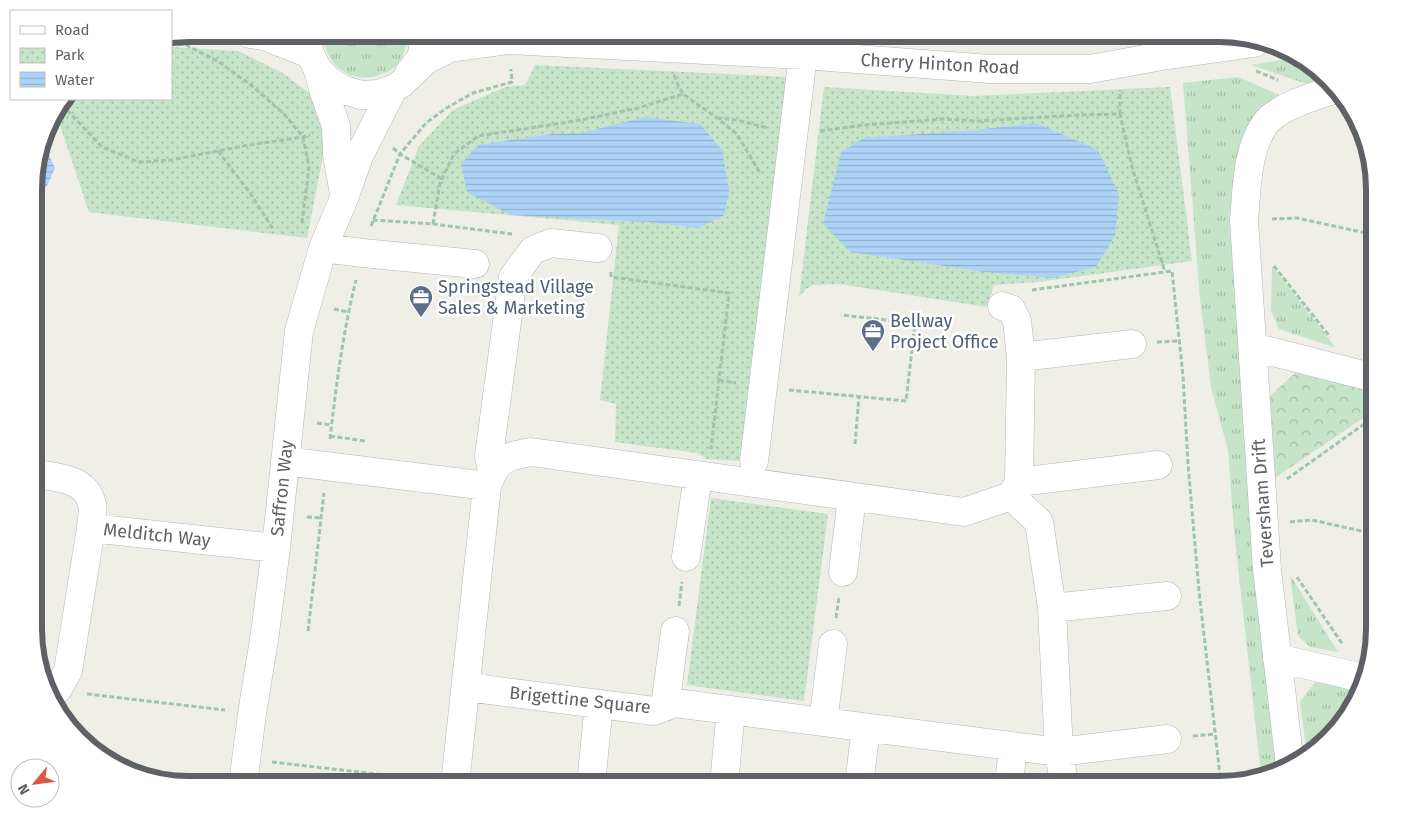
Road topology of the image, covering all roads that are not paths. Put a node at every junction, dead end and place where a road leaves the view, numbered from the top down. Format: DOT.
graph roads {
  1 [pos="281,42"];
  2 [pos="424,42"];
  3 [pos="494,42"];
  4 [pos="547,42"];
  5 [pos="1243,45"];
  6 [pos="312,53"];
  7 [pos="803,55"];
  8 [pos="397,86"];
  9 [pos="1329,91"];
  10 [pos="344,198"];
  11 [pos="324,248"];
  12 [pos="598,248"];
  13 [pos="475,264"];
  14 [pos="1002,306"];
  15 [pos="1132,344"];
  16 [pos="1253,347"];
  17 [pos="1020,358"];
  18 [pos="1366,376"];
  19 [pos="285,461"];
  20 [pos="754,461"];
  21 [pos="1158,465"];
  22 [pos="704,466"];
  23 [pos="42,475"];
  24 [pos="490,479"];
  25 [pos="1015,489"];
  26 [pos="852,497"];
  27 [pos="91,528"];
  28 [pos="276,548"];
  29 [pos="686,557"];
  30 [pos="843,572"];
  31 [pos="1167,596"];
  32 [pos="1052,608"];
  33 [pos="676,631"];
  34 [pos="833,644"];
  35 [pos="1278,658"];
  36 [pos="1355,676"];
  37 [pos="467,687"];
  38 [pos="56,689"];
  39 [pos="599,704"];
  40 [pos="665,707"];
  41 [pos="731,710"];
  42 [pos="823,722"];
  43 [pos="866,728"];
  44 [pos="1167,740"];
  45 [pos="1013,746"];
  46 [pos="1059,752"];
  47 [pos="1289,758"];
  48 [pos="245,772"];
  49 [pos="725,775"];
  50 [pos="860,775"];
  51 [pos="1011,775"];
  52 [pos="1063,775"];
  53 [pos="456,776"];
  54 [pos="592,776"];
  1 -- 6 [label="street"];
  2 -- 8 [label="street"];
  3 -- 8 [label="street"];
  4 -- 7 [label="street, Cherry Hinton Road"];
  5 -- 7 [label="street, Cherry Hinton Road"];
  6 -- 8 [label="street"];
  6 -- 10 [label="street"];
  7 -- 20 [label="street"];
  8 -- 10 [label="street, Saffron Way"];
  9 -- 16 [label="street, Teversham Drift"];
  10 -- 11 [label="street, Saffron Way"];
  11 -- 13 [label="street"];
  11 -- 19 [label="street, Saffron Way"];
  12 -- 24 [label="street"];
  14 -- 17 [label="street"];
  15 -- 17 [label="street"];
  16 -- 18 [label="street"];
  16 -- 35 [label="street, Teversham Drift"];
  17 -- 25 [label="street"];
  19 -- 24 [label="street"];
  19 -- 28 [label="street, Saffron Way"];
  21 -- 25 [label="street"];
  22 -- 24 [label="street"];
  22 -- 26 [label="street"];
  22 -- 29 [label="street"];
  23 -- 27 [label="street"];
  24 -- 37 [label="street"];
  25 -- 26 [label="street"];
  25 -- 32 [label="street"];
  26 -- 30 [label="street"];
  27 -- 28 [label="street, Melditch Way"];
  27 -- 38 [label="street, Melditch Way"];
  28 -- 48 [label="street, Saffron Way"];
  31 -- 32 [label="street"];
  32 -- 46 [label="street"];
  33 -- 40 [label="street"];
  34 -- 42 [label="street"];
  35 -- 36 [label="street"];
  35 -- 47 [label="street, Teversham Drift"];
  37 -- 39 [label="street, Brigettine Square"];
  37 -- 53 [label="street"];
  39 -- 40 [label="street, Brigettine Square"];
  39 -- 54 [label="street"];
  40 -- 41 [label="street, Brigettine Square"];
  41 -- 42 [label="street, Brigettine Square"];
  41 -- 49 [label="street"];
  42 -- 43 [label="street, Brigettine Square"];
  43 -- 45 [label="street, Brigettine Square"];
  43 -- 50 [label="street"];
  44 -- 46 [label="street, Brigettine Square"];
  45 -- 46 [label="street, Brigettine Square"];
  45 -- 51 [label="street"];
  46 -- 52 [label="street"];
}
